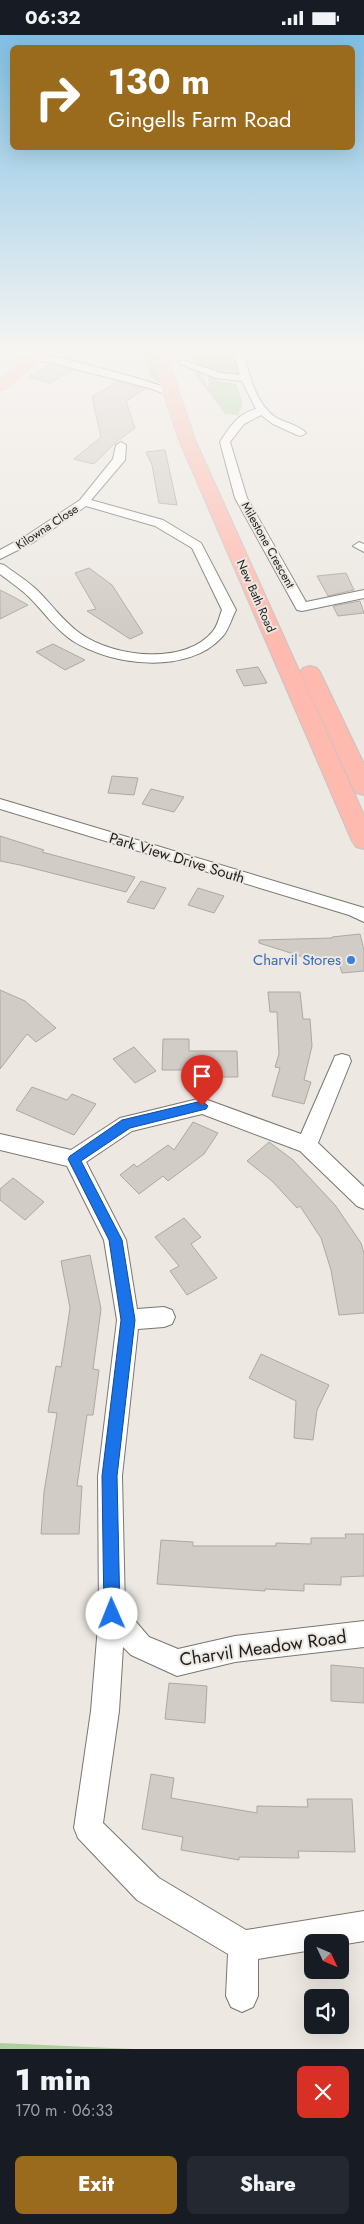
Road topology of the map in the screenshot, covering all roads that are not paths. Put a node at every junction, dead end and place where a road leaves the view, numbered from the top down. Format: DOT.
graph roads {
  1 [pos="188,441"];
  2 [pos="206,441"];
  3 [pos="226,441"];
  4 [pos="121,445"];
  5 [pos="84,503"];
  6 [pos="0,555"];
  7 [pos="0,569"];
  8 [pos="364,594"];
  9 [pos="290,629"];
  10 [pos="302,654"];
  11 [pos="364,788"];
  12 [pos="0,804"];
  13 [pos="364,841"];
  14 [pos="361,912"];
  15 [pos="342,1061"];
  16 [pos="0,1142"];
  17 [pos="306,1145"];
  18 [pos="74,1159"];
  19 [pos="364,1200"];
  20 [pos="164,1317"];
  21 [pos="128,1320"];
  22 [pos="112,1614"];
  23 [pos="364,1634"];
  24 [pos="364,1926"];
  25 [pos="244,1946"];
  26 [pos="242,1996"];
  1 -- 13 [label="main road, New Bath Road"];
  2 -- 9 [label="main road, New Bath Road"];
  3 -- 8 [label="street, Milestone Crescent"];
  4 -- 5 [label="street, Kilowna Close"];
  5 -- 6 [label="street, Kilowna Close"];
  5 -- 7 [label="street"];
  10 -- 11 [label="main road"];
  12 -- 14 [label="street, Park View Drive South"];
  15 -- 17 [label="street"];
  16 -- 18 [label="street"];
  17 -- 18 [label="street"];
  17 -- 19 [label="street"];
  18 -- 21 [label="street"];
  20 -- 21 [label="street"];
  21 -- 22 [label="street"];
  22 -- 23 [label="street, Charvil Meadow Road"];
  22 -- 25 [label="street"];
  24 -- 25 [label="street"];
  25 -- 26 [label="street"];
}
